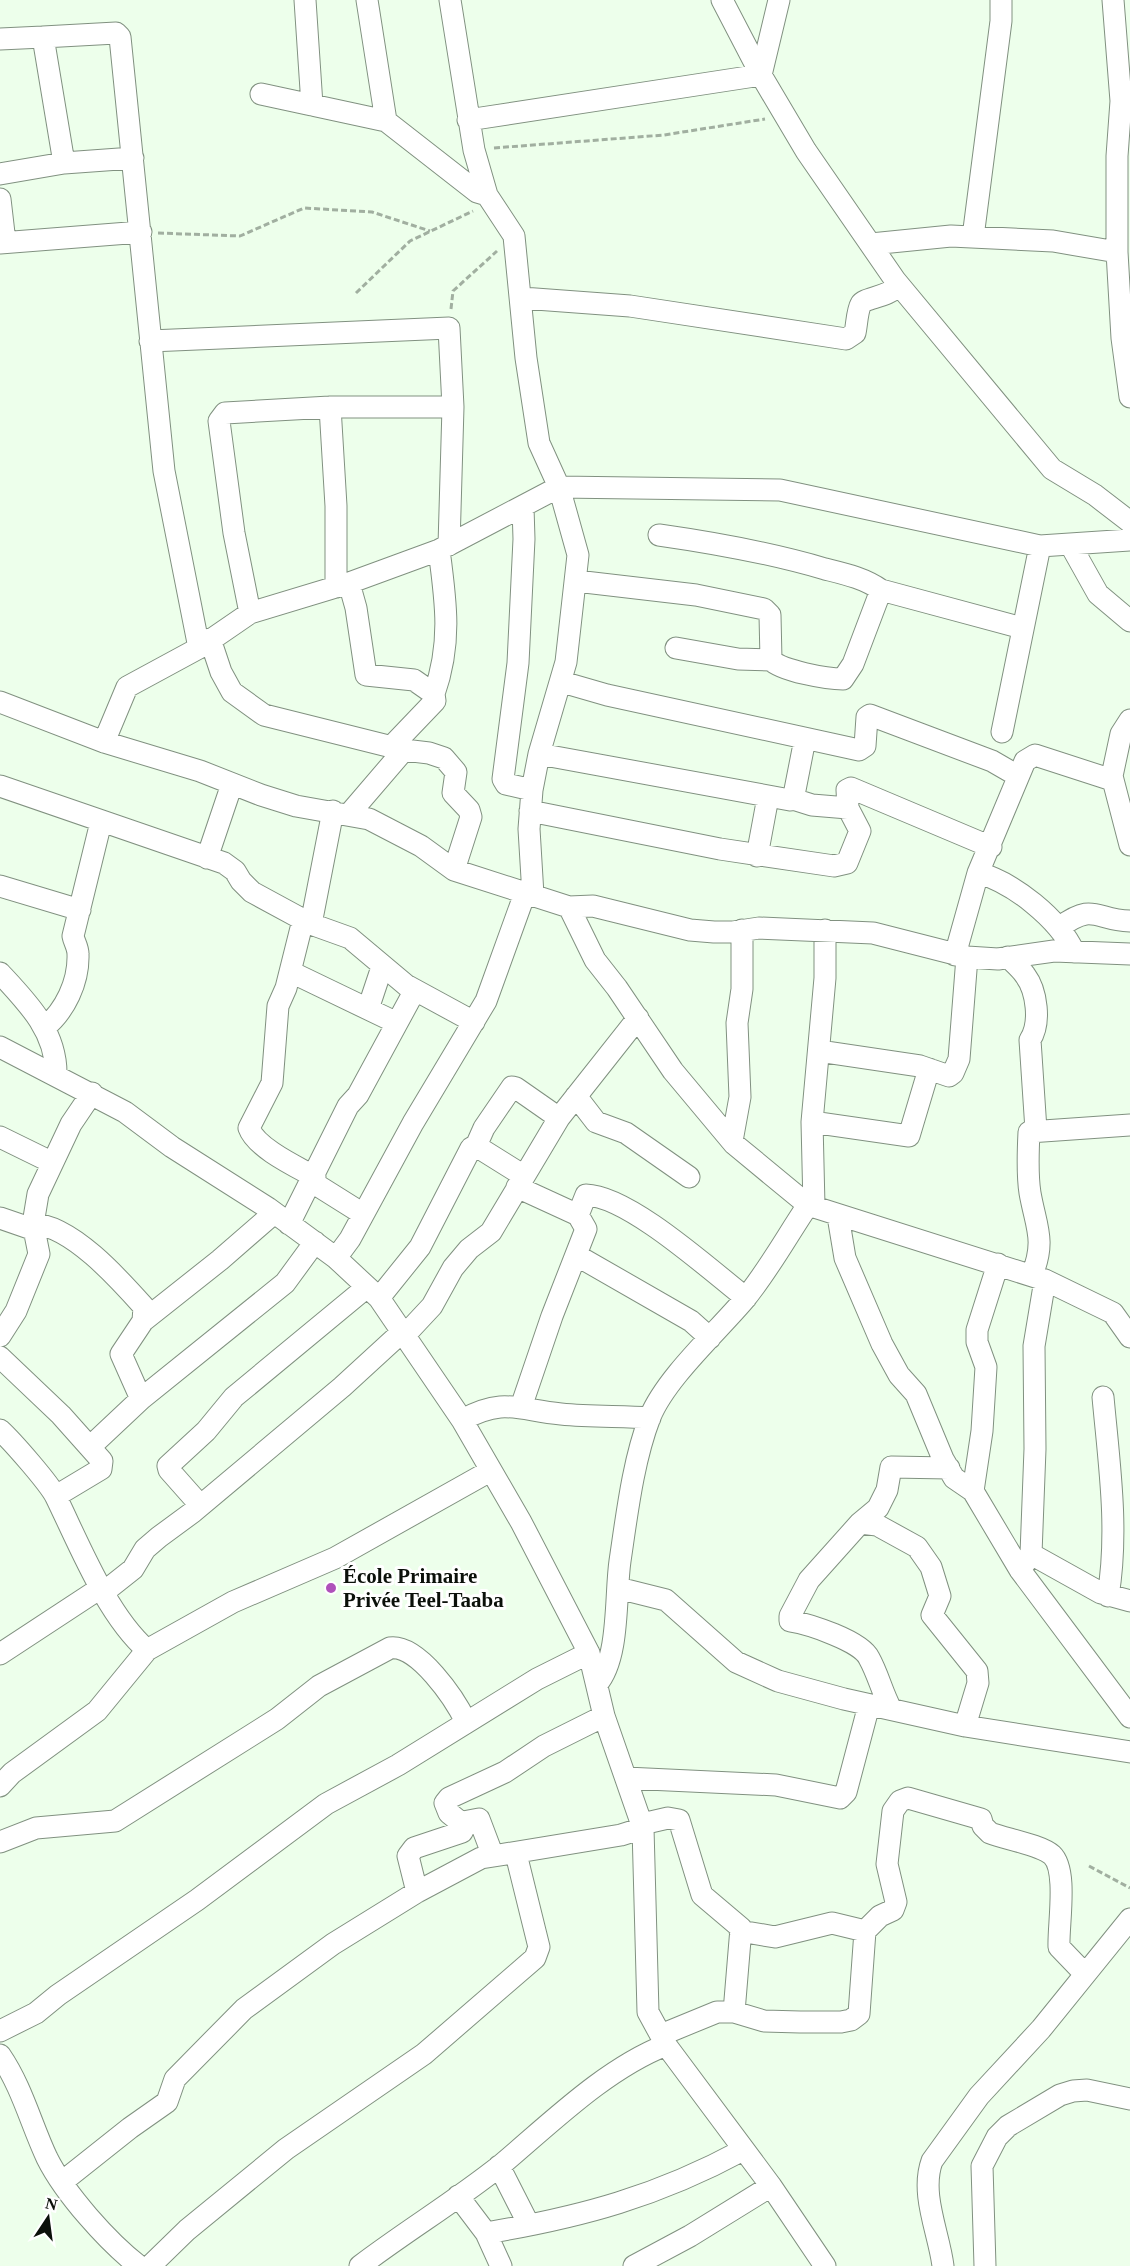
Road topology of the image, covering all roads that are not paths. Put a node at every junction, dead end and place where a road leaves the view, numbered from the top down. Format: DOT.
graph roads {
  1 [pos="305,0"];
  2 [pos="367,0"];
  3 [pos="450,0"];
  4 [pos="722,0"];
  5 [pos="779,0"];
  6 [pos="1001,0"];
  7 [pos="1113,0"];
  8 [pos="43,37"];
  9 [pos="0,39"];
  10 [pos="761,75"];
  11 [pos="261,94"];
  12 [pos="312,105"];
  13 [pos="468,120"];
  14 [pos="386,121"];
  15 [pos="133,158"];
  16 [pos="64,163"];
  17 [pos="0,174"];
  18 [pos="489,199"];
  19 [pos="0,200"];
  20 [pos="141,232"];
  21 [pos="973,237"];
  22 [pos="2,243"];
  23 [pos="871,244"];
  24 [pos="1117,252"];
  25 [pos="899,285"];
  26 [pos="522,298"];
  27 [pos="150,341"];
  28 [pos="1130,398"];
  29 [pos="330,407"];
  30 [pos="453,407"];
  31 [pos="558,487"];
  32 [pos="523,507"];
  33 [pos="1130,522"];
  34 [pos="658,535"];
  35 [pos="1130,540"];
  36 [pos="1070,544"];
  37 [pos="1040,546"];
  38 [pos="444,548"];
  39 [pos="576,581"];
  40 [pos="343,585"];
  41 [pos="881,590"];
  42 [pos="250,613"];
  43 [pos="1130,621"];
  44 [pos="1022,628"];
  45 [pos="205,644"];
  46 [pos="676,648"];
  47 [pos="771,660"];
  48 [pos="562,682"];
  49 [pos="434,694"];
  50 [pos="0,702"];
  51 [pos="1130,720"];
  52 [pos="1002,732"];
  53 [pos="805,739"];
  54 [pos="104,742"];
  55 [pos="398,749"];
  56 [pos="539,754"];
  57 [pos="1018,776"];
  58 [pos="1112,776"];
  59 [pos="232,783"];
  60 [pos="0,786"];
  61 [pos="768,797"];
  62 [pos="793,799"];
  63 [pos="531,800"];
  64 [pos="848,807"];
  65 [pos="341,812"];
  66 [pos="101,822"];
  67 [pos="1130,845"];
  68 [pos="991,847"];
  69 [pos="757,856"];
  70 [pos="207,858"];
  71 [pos="454,870"];
  72 [pos="978,873"];
  73 [pos="0,886"];
  74 [pos="529,894"];
  75 [pos="569,907"];
  76 [pos="80,910"];
  77 [pos="1130,921"];
  78 [pos="307,922"];
  79 [pos="1059,927"];
  80 [pos="742,930"];
  81 [pos="825,930"];
  82 [pos="1074,952"];
  83 [pos="1130,954"];
  84 [pos="961,956"];
  85 [pos="1008,957"];
  86 [pos="382,967"];
  87 [pos="291,972"];
  88 [pos="0,973"];
  89 [pos="415,990"];
  90 [pos="368,1009"];
  91 [pos="638,1018"];
  92 [pos="474,1022"];
  93 [pos="397,1023"];
  94 [pos="44,1028"];
  95 [pos="0,1047"];
  96 [pos="819,1051"];
  97 [pos="929,1069"];
  98 [pos="56,1073"];
  99 [pos="92,1093"];
  100 [pos="576,1096"];
  101 [pos="560,1118"];
  102 [pos="812,1122"];
  103 [pos="1130,1125"];
  104 [pos="1035,1130"];
  105 [pos="0,1137"];
  106 [pos="732,1142"];
  107 [pos="476,1146"];
  108 [pos="51,1162"];
  109 [pos="689,1177"];
  110 [pos="313,1180"];
  111 [pos="520,1181"];
  112 [pos="811,1205"];
  113 [pos="363,1214"];
  114 [pos="578,1215"];
  115 [pos="838,1216"];
  116 [pos="0,1218"];
  117 [pos="282,1218"];
  118 [pos="34,1227"];
  119 [pos="315,1242"];
  120 [pos="576,1255"];
  121 [pos="336,1258"];
  122 [pos="998,1264"];
  123 [pos="1039,1278"];
  124 [pos="373,1292"];
  125 [pos="746,1298"];
  126 [pos="143,1321"];
  127 [pos="403,1334"];
  128 [pos="0,1336"];
  129 [pos="1130,1337"];
  130 [pos="710,1338"];
  131 [pos="0,1357"];
  132 [pos="1103,1397"];
  133 [pos="141,1399"];
  134 [pos="521,1407"];
  135 [pos="650,1418"];
  136 [pos="462,1420"];
  137 [pos="0,1430"];
  138 [pos="91,1446"];
  139 [pos="949,1468"];
  140 [pos="490,1471"];
  141 [pos="973,1491"];
  142 [pos="56,1496"];
  143 [pos="200,1505"];
  144 [pos="860,1523"];
  145 [pos="1026,1562"];
  146 [pos="618,1588"];
  147 [pos="103,1589"];
  148 [pos="1108,1596"];
  149 [pos="1130,1601"];
  150 [pos="147,1650"];
  151 [pos="589,1653"];
  152 [pos="0,1654"];
  153 [pos="597,1684"];
  154 [pos="868,1704"];
  155 [pos="891,1709"];
  156 [pos="604,1716"];
  157 [pos="1130,1718"];
  158 [pos="466,1722"];
  159 [pos="965,1726"];
  160 [pos="1130,1752"];
  161 [pos="626,1778"];
  162 [pos="0,1786"];
  163 [pos="463,1822"];
  164 [pos="642,1826"];
  165 [pos="0,1842"];
  166 [pos="516,1854"];
  167 [pos="493,1857"];
  168 [pos="417,1892"];
  169 [pos="1130,1918"];
  170 [pos="740,1931"];
  171 [pos="865,1931"];
  172 [pos="1084,1973"];
  173 [pos="734,2012"];
  174 [pos="0,2031"];
  175 [pos="664,2040"];
  176 [pos="0,2055"];
  177 [pos="1130,2099"];
  178 [pos="744,2150"];
  179 [pos="500,2166"];
  180 [pos="62,2182"];
  181 [pos="771,2186"];
  182 [pos="458,2196"];
  183 [pos="529,2225"];
  184 [pos="486,2233"];
  185 [pos="130,2264"];
  186 [pos="150,2266"];
  187 [pos="360,2266"];
  188 [pos="501,2266"];
  189 [pos="634,2266"];
  190 [pos="825,2266"];
  191 [pos="943,2266"];
  192 [pos="985,2266"];
  1 -- 12 [label="street"];
  2 -- 14 [label="street"];
  3 -- 13 [label="street"];
  4 -- 10 [label="street"];
  5 -- 10 [label="street"];
  6 -- 21 [label="street"];
  7 -- 24 [label="street"];
  8 -- 9 [label="street"];
  8 -- 15 [label="street"];
  8 -- 16 [label="street"];
  10 -- 13 [label="street"];
  10 -- 23 [label="street"];
  11 -- 12 [label="street"];
  12 -- 14 [label="street"];
  13 -- 18 [label="street"];
  14 -- 18 [label="street"];
  15 -- 16 [label="street"];
  15 -- 20 [label="street"];
  16 -- 17 [label="street"];
  18 -- 26 [label="street"];
  19 -- 22 [label="street"];
  20 -- 22 [label="street"];
  20 -- 27 [label="street"];
  21 -- 23 [label="street"];
  21 -- 24 [label="street"];
  23 -- 25 [label="street"];
  24 -- 28 [label="street"];
  25 -- 26 [label="street"];
  25 -- 33 [label="street"];
  26 -- 31 [label="street"];
  27 -- 30 [label="street"];
  27 -- 45 [label="street"];
  29 -- 30 [label="street"];
  29 -- 40 [label="street"];
  29 -- 42 [label="street"];
  30 -- 38 [label="street"];
  31 -- 32 [label="street"];
  31 -- 37 [label="street"];
  31 -- 39 [label="street"];
  32 -- 38 [label="street"];
  32 -- 63 [label="street"];
  34 -- 41 [label="street"];
  35 -- 36 [label="street"];
  36 -- 37 [label="street"];
  36 -- 43 [label="street"];
  37 -- 44 [label="street"];
  38 -- 40 [label="street"];
  38 -- 49 [label="street"];
  39 -- 47 [label="street"];
  39 -- 48 [label="street"];
  40 -- 42 [label="street"];
  40 -- 49 [label="street"];
  41 -- 44 [label="street"];
  41 -- 47 [label="street"];
  42 -- 45 [label="street"];
  44 -- 52 [label="street"];
  45 -- 54 [label="street"];
  45 -- 55 [label="street"];
  46 -- 47 [label="street"];
  48 -- 53 [label="street"];
  48 -- 56 [label="street"];
  49 -- 55 [label="street"];
  50 -- 54 [label="street"];
  51 -- 58 [label="street"];
  53 -- 57 [label="street"];
  53 -- 62 [label="street"];
  54 -- 59 [label="street"];
  55 -- 65 [label="street"];
  55 -- 71 [label="street"];
  56 -- 61 [label="street"];
  56 -- 63 [label="street"];
  57 -- 58 [label="street"];
  57 -- 68 [label="street"];
  58 -- 67 [label="street"];
  59 -- 65 [label="street"];
  59 -- 70 [label="street"];
  60 -- 66 [label="street"];
  61 -- 62 [label="street"];
  61 -- 69 [label="street"];
  62 -- 64 [label="street"];
  63 -- 69 [label="street"];
  63 -- 74 [label="street"];
  64 -- 68 [label="street"];
  64 -- 69 [label="street"];
  65 -- 71 [label="street"];
  65 -- 78 [label="street"];
  66 -- 70 [label="street"];
  66 -- 76 [label="street"];
  68 -- 72 [label="street"];
  70 -- 78 [label="street"];
  71 -- 74 [label="street"];
  72 -- 79 [label="street"];
  72 -- 84 [label="street"];
  73 -- 76 [label="street"];
  74 -- 75 [label="street"];
  74 -- 92 [label="street"];
  75 -- 80 [label="street"];
  75 -- 91 [label="street"];
  76 -- 94 [label="street"];
  77 -- 79 [label="street"];
  78 -- 86 [label="street"];
  78 -- 87 [label="street"];
  79 -- 82 [label="street"];
  80 -- 81 [label="street"];
  80 -- 106 [label="street"];
  81 -- 84 [label="street"];
  81 -- 96 [label="street"];
  82 -- 83 [label="street"];
  82 -- 85 [label="street"];
  84 -- 85 [label="street"];
  84 -- 97 [label="street"];
  85 -- 104 [label="street"];
  86 -- 89 [label="street"];
  86 -- 90 [label="street"];
  87 -- 90 [label="street"];
  87 -- 110 [label="street"];
  88 -- 94 [label="street"];
  89 -- 92 [label="street"];
  89 -- 93 [label="street"];
  90 -- 93 [label="street"];
  91 -- 100 [label="street"];
  91 -- 106 [label="street"];
  92 -- 113 [label="street"];
  93 -- 110 [label="street"];
  94 -- 98 [label="street"];
  95 -- 98 [label="street"];
  96 -- 97 [label="street"];
  96 -- 102 [label="street"];
  97 -- 102 [label="street"];
  98 -- 99 [label="street"];
  99 -- 108 [label="street"];
  99 -- 117 [label="street"];
  100 -- 101 [label="street"];
  100 -- 109 [label="street"];
  101 -- 107 [label="street"];
  101 -- 111 [label="street"];
  102 -- 112 [label="street"];
  103 -- 104 [label="street"];
  104 -- 123 [label="street"];
  105 -- 108 [label="street"];
  106 -- 112 [label="street"];
  107 -- 111 [label="street"];
  107 -- 124 [label="street"];
  108 -- 118 [label="street"];
  110 -- 113 [label="street"];
  110 -- 117 [label="street"];
  111 -- 114 [label="street"];
  111 -- 127 [label="street"];
  112 -- 115 [label="street"];
  112 -- 125 [label="street"];
  113 -- 121 [label="street"];
  114 -- 120 [label="street"];
  114 -- 125 [label="street"];
  115 -- 122 [label="street"];
  115 -- 139 [label="street"];
  116 -- 118 [label="street"];
  117 -- 119 [label="street"];
  117 -- 126 [label="street"];
  118 -- 126 [label="street"];
  118 -- 128 [label="street"];
  119 -- 121 [label="street"];
  119 -- 133 [label="street"];
  120 -- 130 [label="street"];
  120 -- 134 [label="street"];
  121 -- 124 [label="street"];
  122 -- 123 [label="street"];
  122 -- 141 [label="street"];
  123 -- 129 [label="street"];
  123 -- 145 [label="street"];
  124 -- 127 [label="street"];
  124 -- 143 [label="street"];
  125 -- 130 [label="street"];
  126 -- 133 [label="street"];
  127 -- 136 [label="street"];
  127 -- 143 [label="street"];
  130 -- 135 [label="street"];
  131 -- 138 [label="street"];
  132 -- 148 [label="street"];
  133 -- 138 [label="street"];
  134 -- 135 [label="street"];
  134 -- 136 [label="street"];
  135 -- 146 [label="street"];
  136 -- 140 [label="street"];
  137 -- 142 [label="street"];
  138 -- 142 [label="street"];
  139 -- 141 [label="street"];
  139 -- 144 [label="street"];
  140 -- 150 [label="street"];
  140 -- 151 [label="street"];
  141 -- 145 [label="street"];
  142 -- 147 [label="street"];
  143 -- 147 [label="street"];
  144 -- 155 [label="street"];
  144 -- 159 [label="street"];
  145 -- 148 [label="street"];
  145 -- 157 [label="street"];
  146 -- 153 [label="street"];
  146 -- 154 [label="street"];
  147 -- 150 [label="street"];
  147 -- 152 [label="street"];
  148 -- 149 [label="street"];
  150 -- 162 [label="street"];
  151 -- 153 [label="street"];
  151 -- 158 [label="street"];
  153 -- 156 [label="street"];
  154 -- 155 [label="street"];
  154 -- 161 [label="street"];
  155 -- 159 [label="street"];
  156 -- 161 [label="street"];
  156 -- 163 [label="street"];
  158 -- 165 [label="street"];
  158 -- 174 [label="street"];
  159 -- 160 [label="street"];
  161 -- 164 [label="street"];
  163 -- 167 [label="street"];
  163 -- 168 [label="street"];
  164 -- 166 [label="street"];
  164 -- 170 [label="street"];
  164 -- 175 [label="street"];
  166 -- 167 [label="street"];
  166 -- 186 [label="street"];
  167 -- 168 [label="street"];
  168 -- 180 [label="street"];
  169 -- 172 [label="street"];
  170 -- 171 [label="street"];
  170 -- 173 [label="street"];
  171 -- 172 [label="street"];
  171 -- 173 [label="street"];
  172 -- 191 [label="street"];
  173 -- 175 [label="street"];
  175 -- 178 [label="street"];
  175 -- 179 [label="street"];
  176 -- 180 [label="street"];
  177 -- 192 [label="street"];
  178 -- 181 [label="street"];
  178 -- 183 [label="street"];
  179 -- 182 [label="street"];
  179 -- 183 [label="street"];
  180 -- 185 [label="street"];
  181 -- 189 [label="street"];
  181 -- 190 [label="street"];
  182 -- 184 [label="street"];
  182 -- 187 [label="street"];
  183 -- 184 [label="street"];
  184 -- 188 [label="street"];
}
